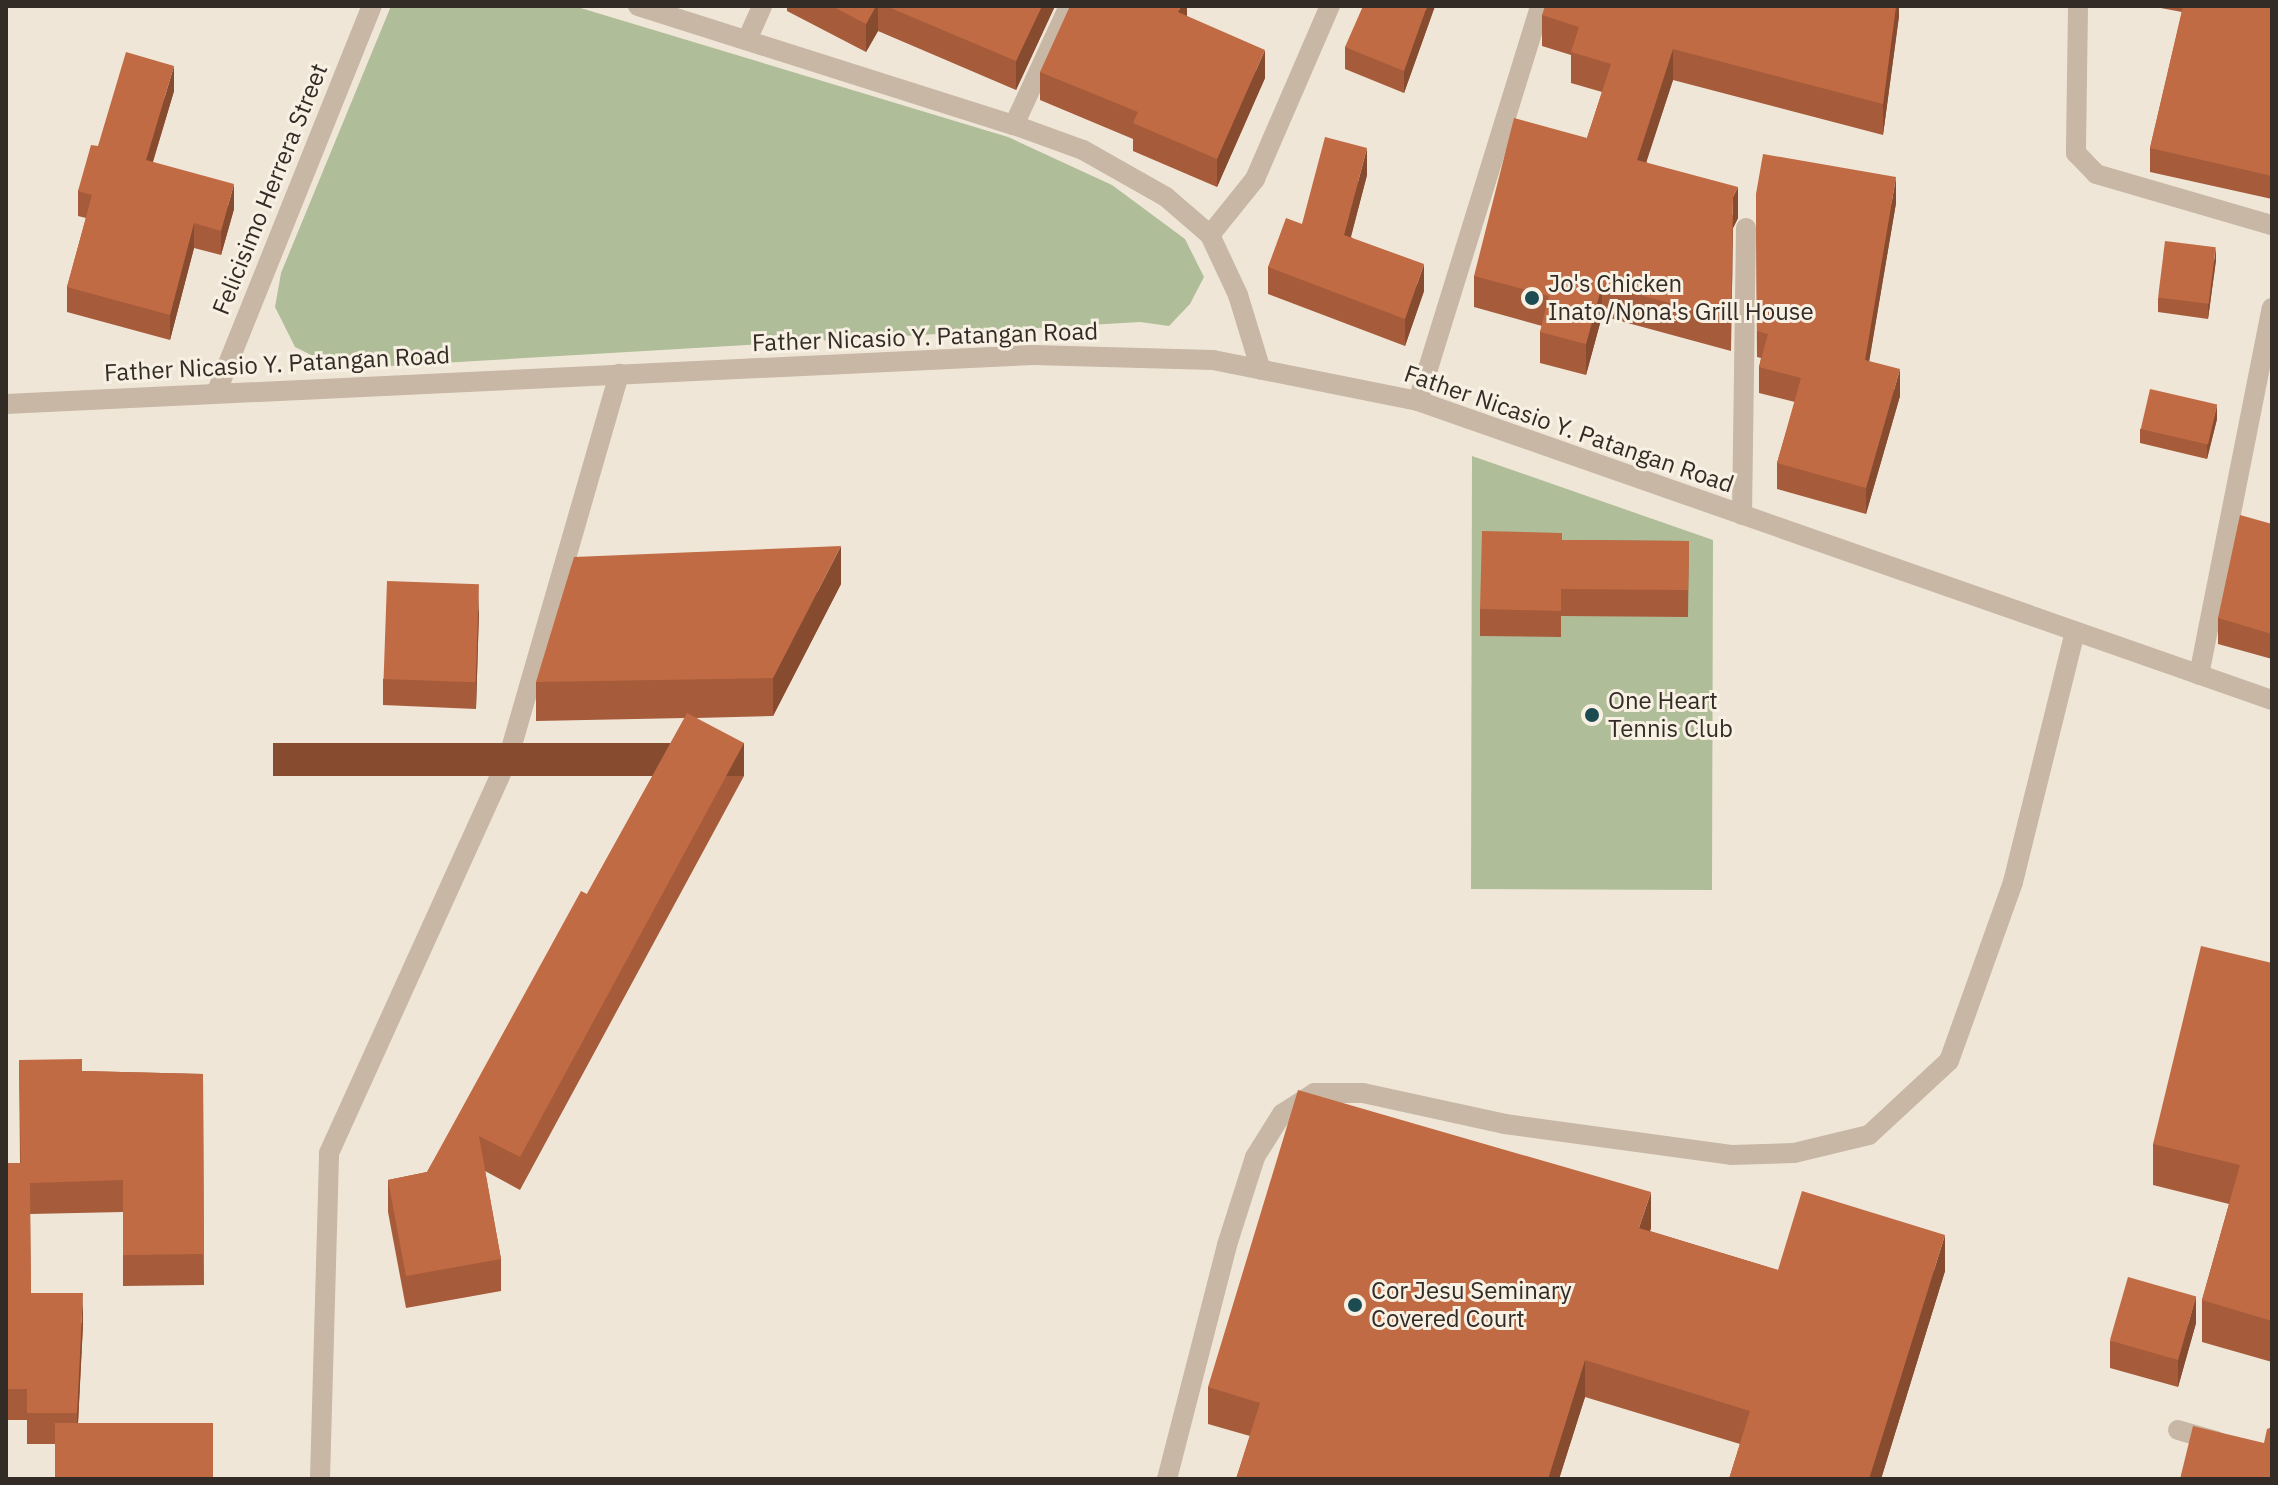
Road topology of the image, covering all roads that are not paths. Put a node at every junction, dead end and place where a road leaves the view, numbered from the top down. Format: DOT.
graph roads {
  1 [pos="372,6"];
  2 [pos="638,6"];
  3 [pos="762,6"];
  4 [pos="1069,6"];
  5 [pos="1330,6"];
  6 [pos="1540,6"];
  7 [pos="2078,6"];
  8 [pos="747,40"];
  9 [pos="1014,125"];
  10 [pos="2272,225"];
  11 [pos="1746,228"];
  12 [pos="1210,235"];
  13 [pos="2272,308"];
  14 [pos="1261,370"];
  15 [pos="619,374"];
  16 [pos="217,391"];
  17 [pos="1418,401"];
  18 [pos="6,404"];
  19 [pos="1742,515"];
  20 [pos="2075,632"];
  21 [pos="2199,675"];
  22 [pos="2272,700"];
  23 [pos="2178,1430"];
  24 [pos="2232,1446"];
  25 [pos="320,1479"];
  26 [pos="1167,1479"];
  1 -- 16 [label="street, Felicisimo Herrera Street"];
  2 -- 8 [label="street"];
  3 -- 8 [label="street"];
  4 -- 9 [label="street"];
  5 -- 12 [label="street"];
  6 -- 17 [label="street"];
  7 -- 10 [label="street"];
  8 -- 9 [label="street"];
  9 -- 12 [label="street"];
  11 -- 19 [label="street"];
  12 -- 14 [label="street"];
  13 -- 21 [label="street"];
  14 -- 15 [label="street, Father Nicasio Y. Patangan Road"];
  14 -- 17 [label="street, Father Nicasio Y. Patangan Road"];
  15 -- 16 [label="street, Father Nicasio Y. Patangan Road"];
  15 -- 25 [label="street"];
  16 -- 18 [label="street, Father Nicasio Y. Patangan Road"];
  17 -- 19 [label="street, Father Nicasio Y. Patangan Road"];
  19 -- 20 [label="street, Father Nicasio Y. Patangan Road"];
  20 -- 21 [label="street, Father Nicasio Y. Patangan Road"];
  20 -- 26 [label="street"];
  21 -- 22 [label="street, Father Nicasio Y. Patangan Road"];
  23 -- 24 [label="street"];
}
